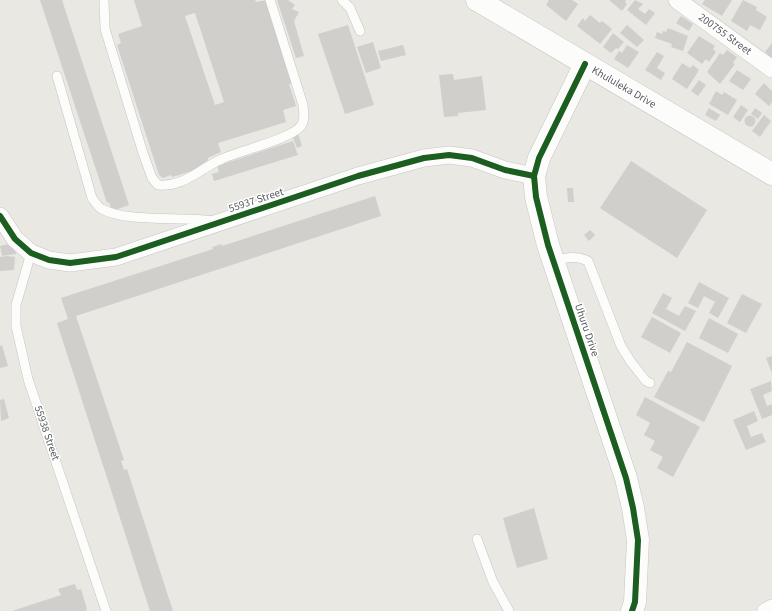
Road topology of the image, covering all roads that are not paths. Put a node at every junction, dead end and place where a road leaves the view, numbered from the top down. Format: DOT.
graph roads {
  1 [pos="104,0"];
  2 [pos="270,0"];
  3 [pos="342,0"];
  4 [pos="477,0"];
  5 [pos="677,0"];
  6 [pos="360,31"];
  7 [pos="585,64"];
  8 [pos="772,69"];
  9 [pos="57,76"];
  10 [pos="772,174"];
  11 [pos="534,176"];
  12 [pos="0,216"];
  13 [pos="219,222"];
  14 [pos="31,253"];
  15 [pos="553,261"];
  16 [pos="650,383"];
  17 [pos="477,539"];
  18 [pos="772,608"];
  19 [pos="106,611"];
  20 [pos="509,611"];
  21 [pos="632,611"];
  22 [pos="766,611"];
  1 -- 2 [label="lane"];
  3 -- 6 [label="lane"];
  4 -- 7 [label="street, Khululeka Drive"];
  5 -- 8 [label="street, 200755 Street"];
  7 -- 10 [label="street, Khululeka Drive"];
  7 -- 11 [label="street, Uhuru Drive"];
  9 -- 13 [label="lane"];
  11 -- 13 [label="street, 55937 Street"];
  11 -- 15 [label="street, Uhuru Drive"];
  12 -- 14 [label="street, 55937 Street"];
  13 -- 14 [label="street, 55937 Street"];
  14 -- 19 [label="lane, 55938 Street"];
  15 -- 16 [label="lane"];
  15 -- 21 [label="street, Uhuru Drive"];
  17 -- 20 [label="lane"];
  18 -- 22 [label="street"];
}
